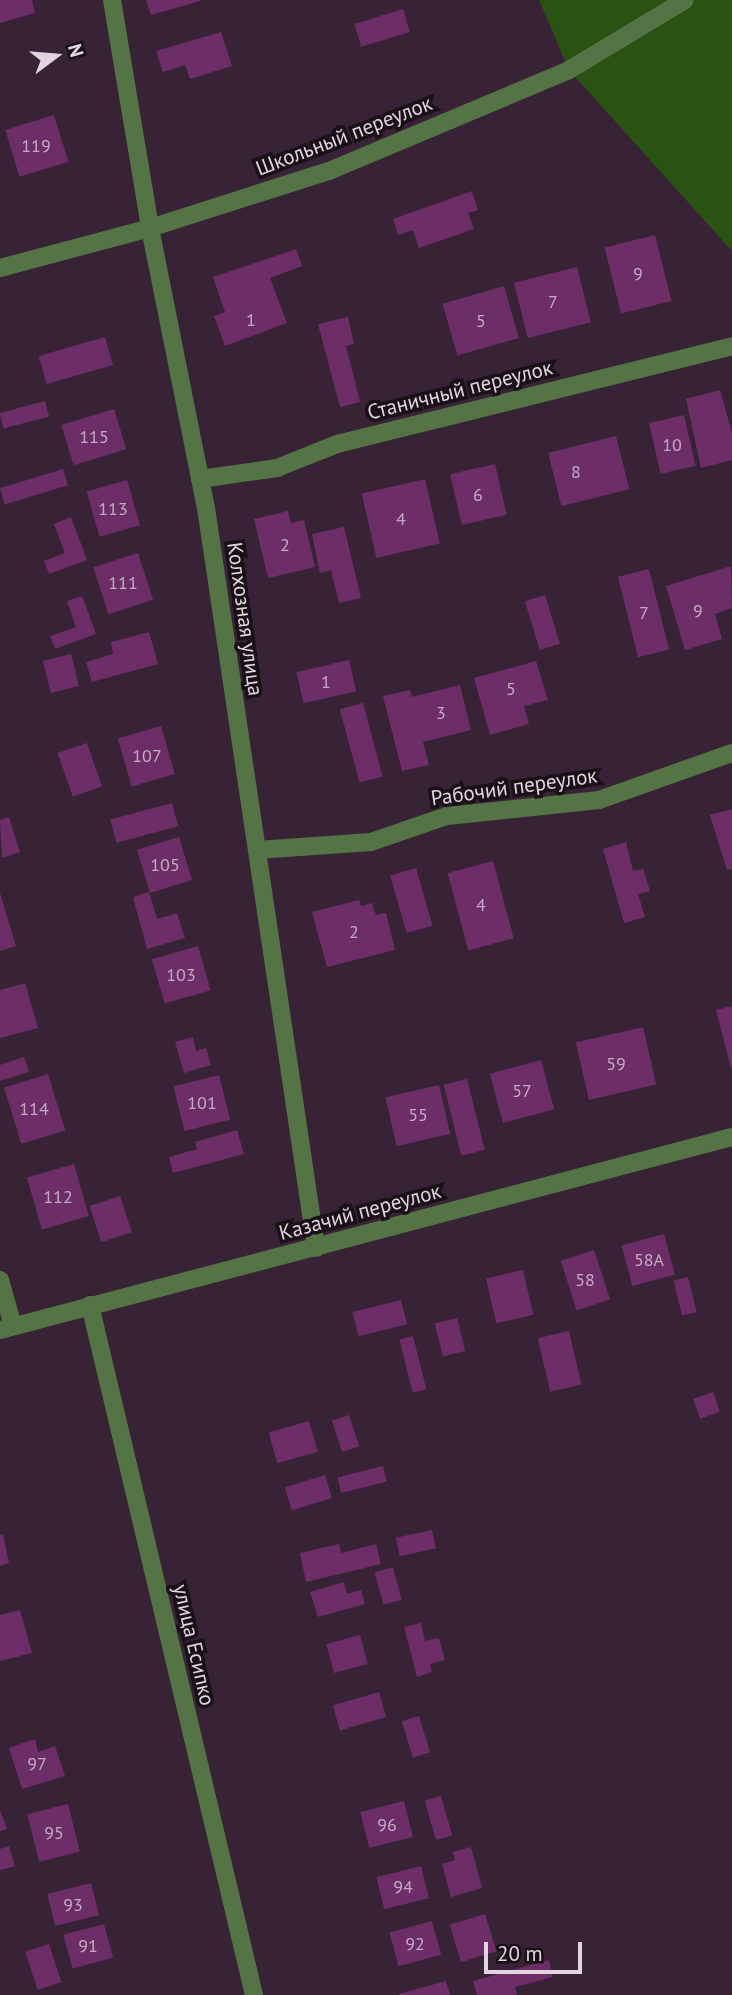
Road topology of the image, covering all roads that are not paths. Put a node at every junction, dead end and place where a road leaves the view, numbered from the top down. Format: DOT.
graph roads {
  1 [pos="112,0"];
  2 [pos="685,0"];
  3 [pos="150,228"];
  4 [pos="0,268"];
  5 [pos="732,346"];
  6 [pos="200,478"];
  7 [pos="732,753"];
  8 [pos="257,850"];
  9 [pos="732,1138"];
  10 [pos="316,1248"];
  11 [pos="0,1280"];
  12 [pos="90,1305"];
  13 [pos="7,1328"];
  14 [pos="254,1995"];
  1 -- 3 [label="street, Колхозная улица"];
  2 -- 3 [label="street, Школьный переулок"];
  3 -- 4 [label="street, Школьный переулок"];
  3 -- 6 [label="street, Колхозная улица"];
  5 -- 6 [label="street, Станичный переулок"];
  6 -- 8 [label="street, Колхозная улица"];
  7 -- 8 [label="street, Рабочий переулок"];
  8 -- 10 [label="street, Колхозная улица"];
  9 -- 10 [label="street, Казачий переулок"];
  10 -- 12 [label="street, Казачий переулок"];
  11 -- 13 [label="street"];
  12 -- 13 [label="street, Казачий переулок"];
  12 -- 14 [label="street, улица Есипко"];
}
